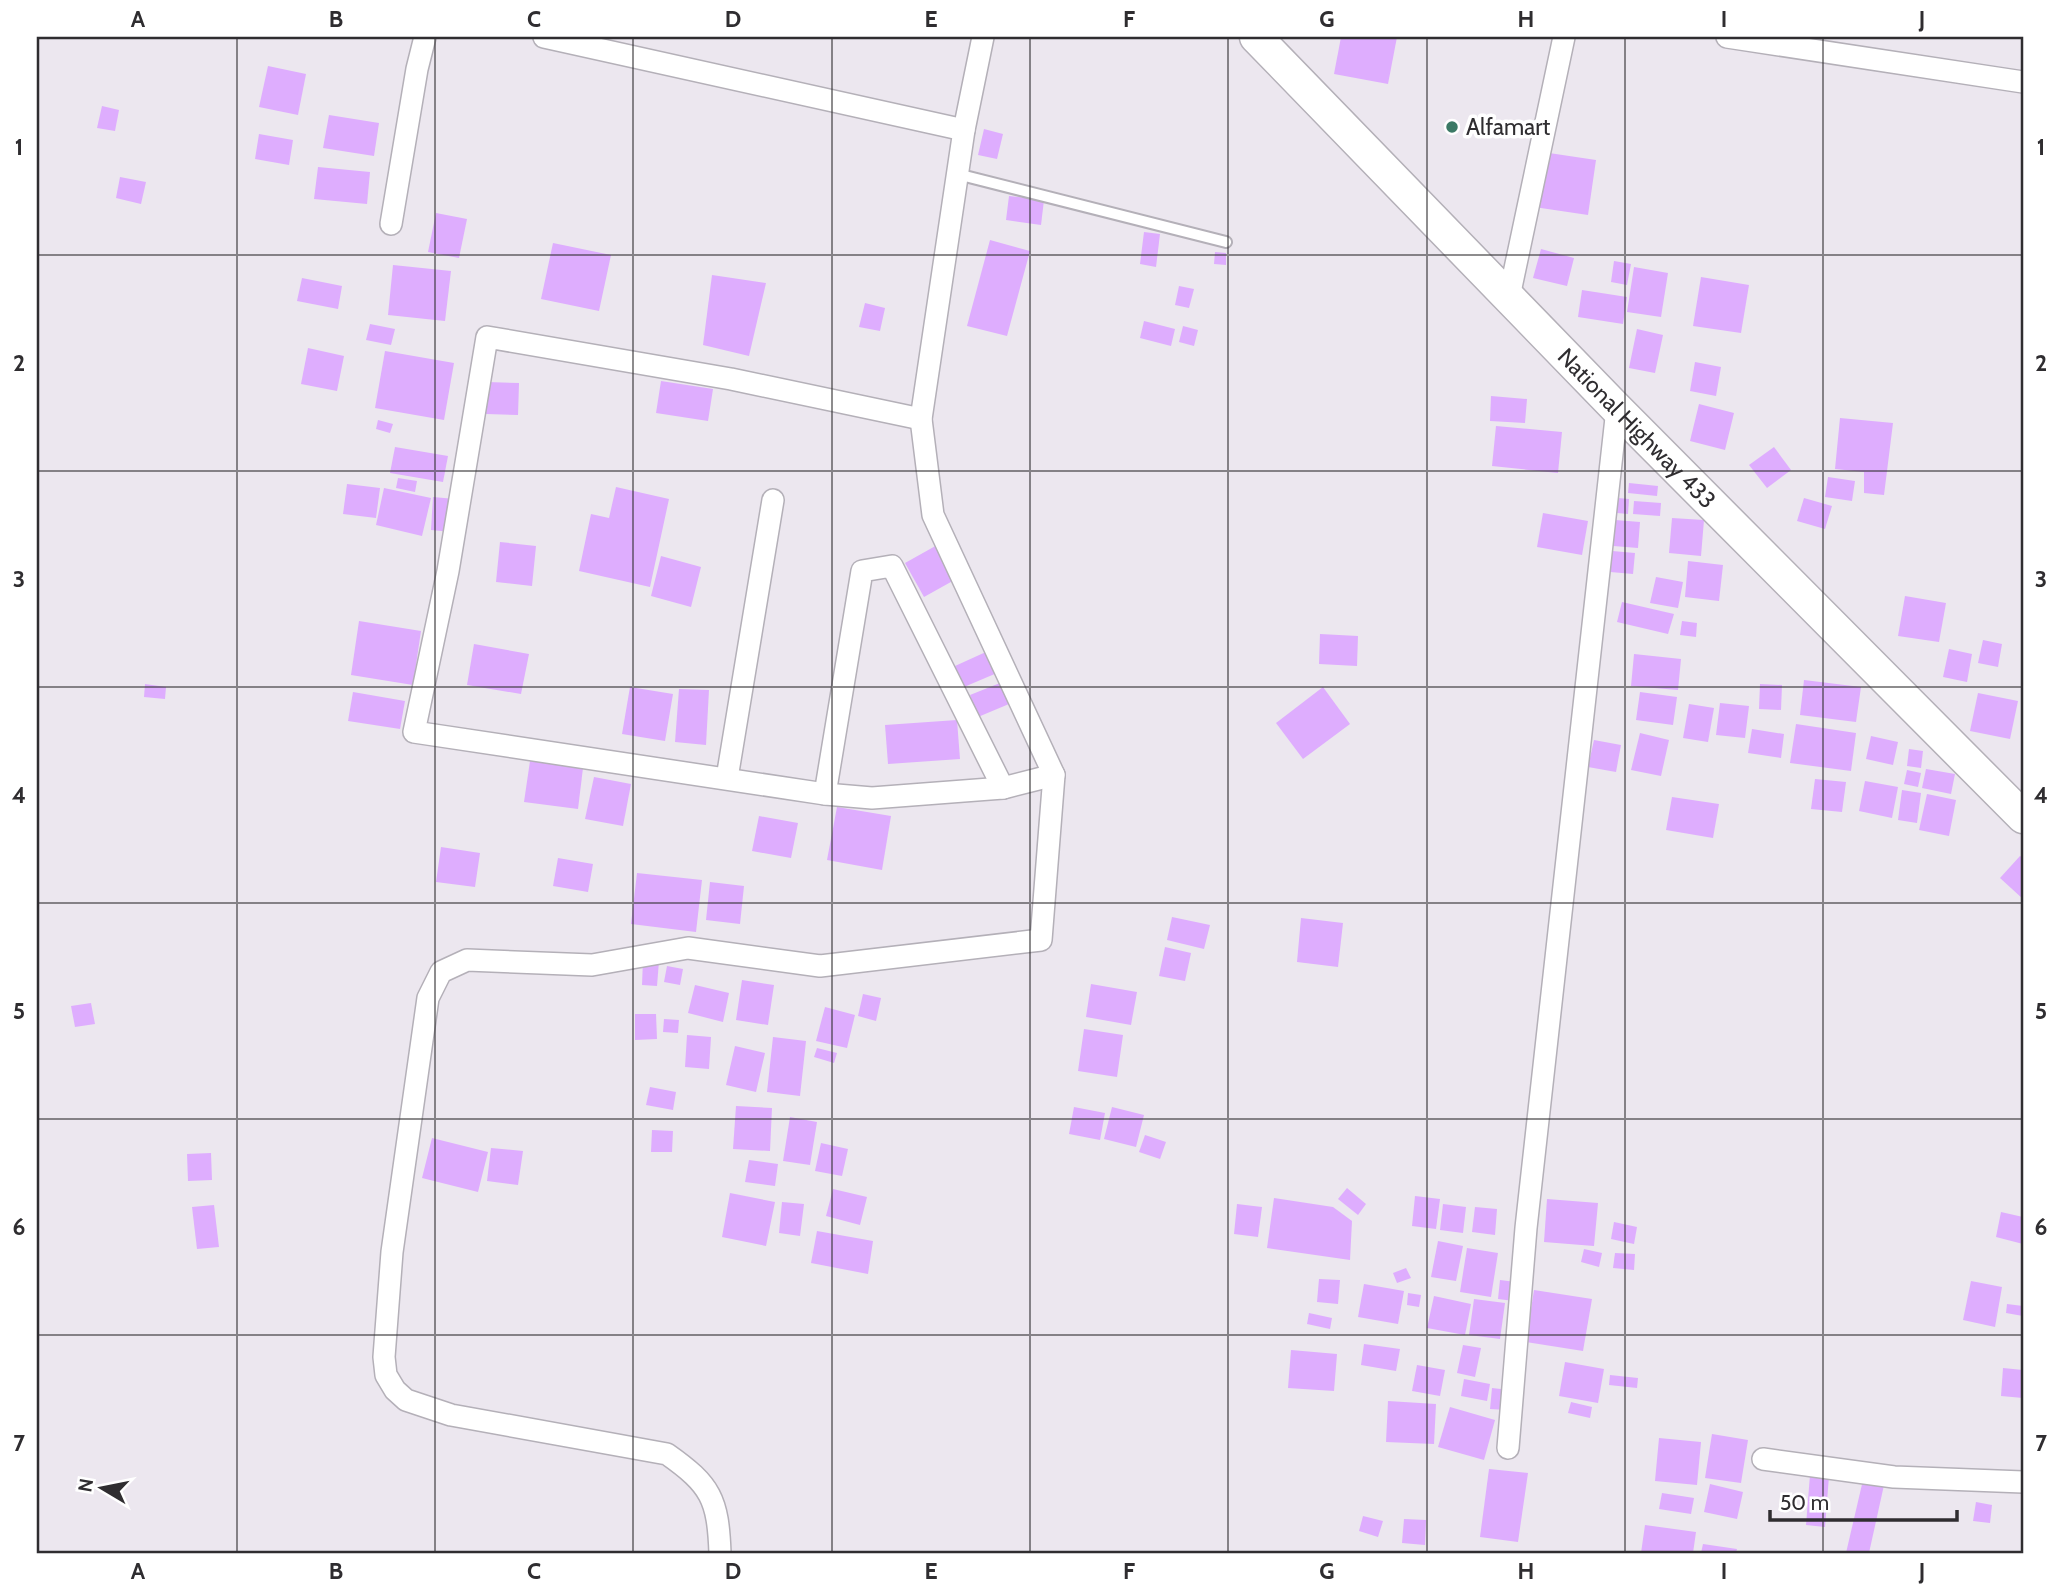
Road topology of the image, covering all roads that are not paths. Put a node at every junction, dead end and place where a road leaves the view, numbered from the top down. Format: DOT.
graph roads {
  1 [pos="425,37"];
  2 [pos="544,37"];
  3 [pos="983,37"];
  4 [pos="1256,37"];
  5 [pos="1564,37"];
  6 [pos="1727,37"];
  7 [pos="2023,82"];
  8 [pos="964,130"];
  9 [pos="957,174"];
  10 [pos="391,224"];
  11 [pos="1226,242"];
  12 [pos="1509,297"];
  13 [pos="1617,409"];
  14 [pos="921,419"];
  15 [pos="773,500"];
  16 [pos="1054,775"];
  17 [pos="727,778"];
  18 [pos="1003,788"];
  19 [pos="825,794"];
  20 [pos="2023,817"];
  21 [pos="1508,1448"];
  22 [pos="1763,1459"];
  23 [pos="2023,1482"];
  24 [pos="720,1553"];
  1 -- 10 [label="street"];
  2 -- 8 [label="street"];
  3 -- 8 [label="street"];
  4 -- 12 [label="main road, National Highway 433"];
  5 -- 12 [label="street"];
  6 -- 7 [label="street"];
  8 -- 9 [label="street"];
  9 -- 11 [label="lane"];
  9 -- 14 [label="street"];
  12 -- 13 [label="main road, National Highway 433"];
  13 -- 20 [label="main road, National Highway 433"];
  13 -- 21 [label="street"];
  14 -- 16 [label="street"];
  14 -- 17 [label="street"];
  15 -- 17 [label="street"];
  16 -- 18 [label="street"];
  16 -- 24 [label="street"];
  17 -- 19 [label="street"];
  18 -- 19 [label="street"];
  18 -- 19 [label="street"];
  22 -- 23 [label="street"];
}
